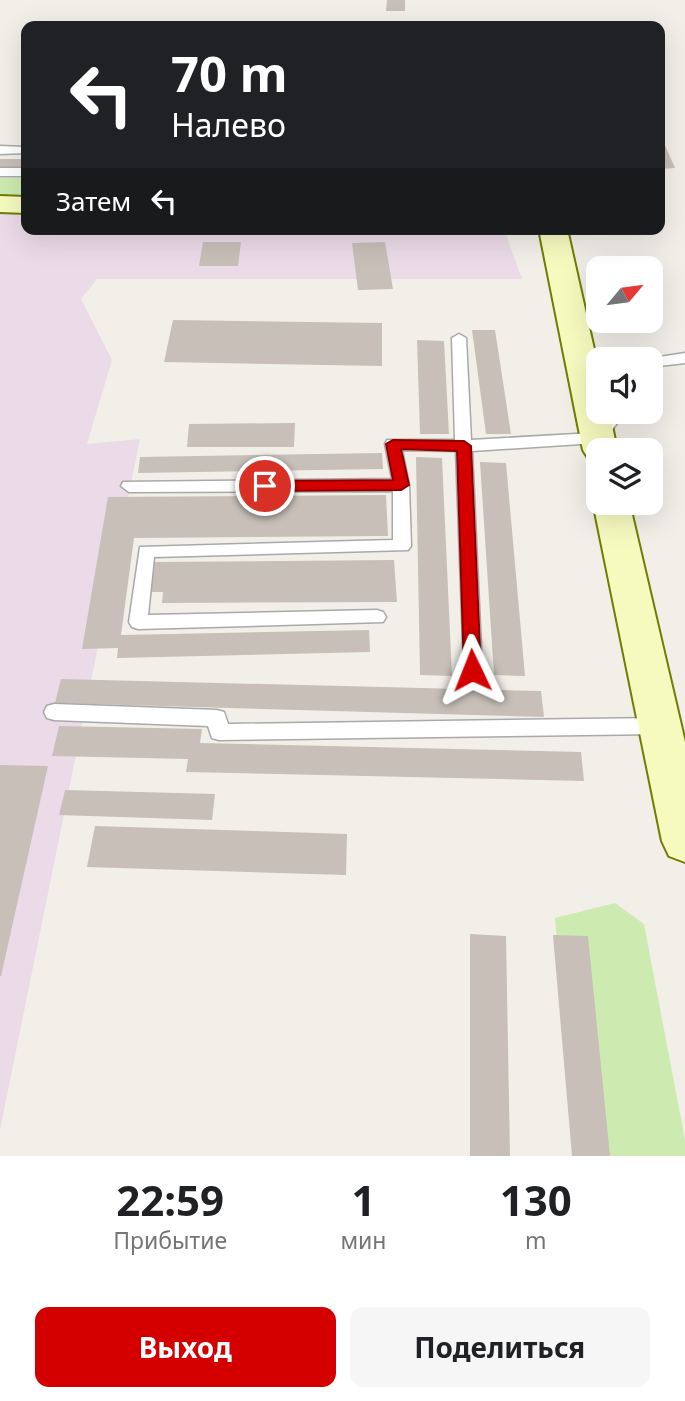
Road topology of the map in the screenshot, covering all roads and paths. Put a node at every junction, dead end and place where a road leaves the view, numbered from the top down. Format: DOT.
graph roads {
  1 [pos="0,150"];
  2 [pos="21,150"];
  3 [pos="0,172"];
  4 [pos="21,172"];
  5 [pos="0,204"];
  6 [pos="21,205"];
  7 [pos="554,235"];
  8 [pos="459,338"];
  9 [pos="685,358"];
  10 [pos="663,361"];
  11 [pos="598,438"];
  12 [pos="586,444"];
  13 [pos="464,446"];
  14 [pos="401,485"];
  15 [pos="129,486"];
  16 [pos="614,515"];
  17 [pos="377,617"];
  18 [pos="472,670"];
  19 [pos="54,712"];
  20 [pos="660,726"];
  21 [pos="685,841"];
  1 -- 2 [label="lane"];
  3 -- 4 [label="lane"];
  5 -- 6 [label="street"];
  7 -- 11 [label="street"];
  8 -- 13 [label="lane"];
  9 -- 10 [label="lane"];
  12 -- 13 [label="lane"];
  13 -- 14 [label="lane"];
  13 -- 18 [label="lane"];
  14 -- 15 [label="lane"];
  14 -- 17 [label="lane"];
  16 -- 20 [label="street"];
  19 -- 20 [label="lane"];
  20 -- 21 [label="street"];
}
